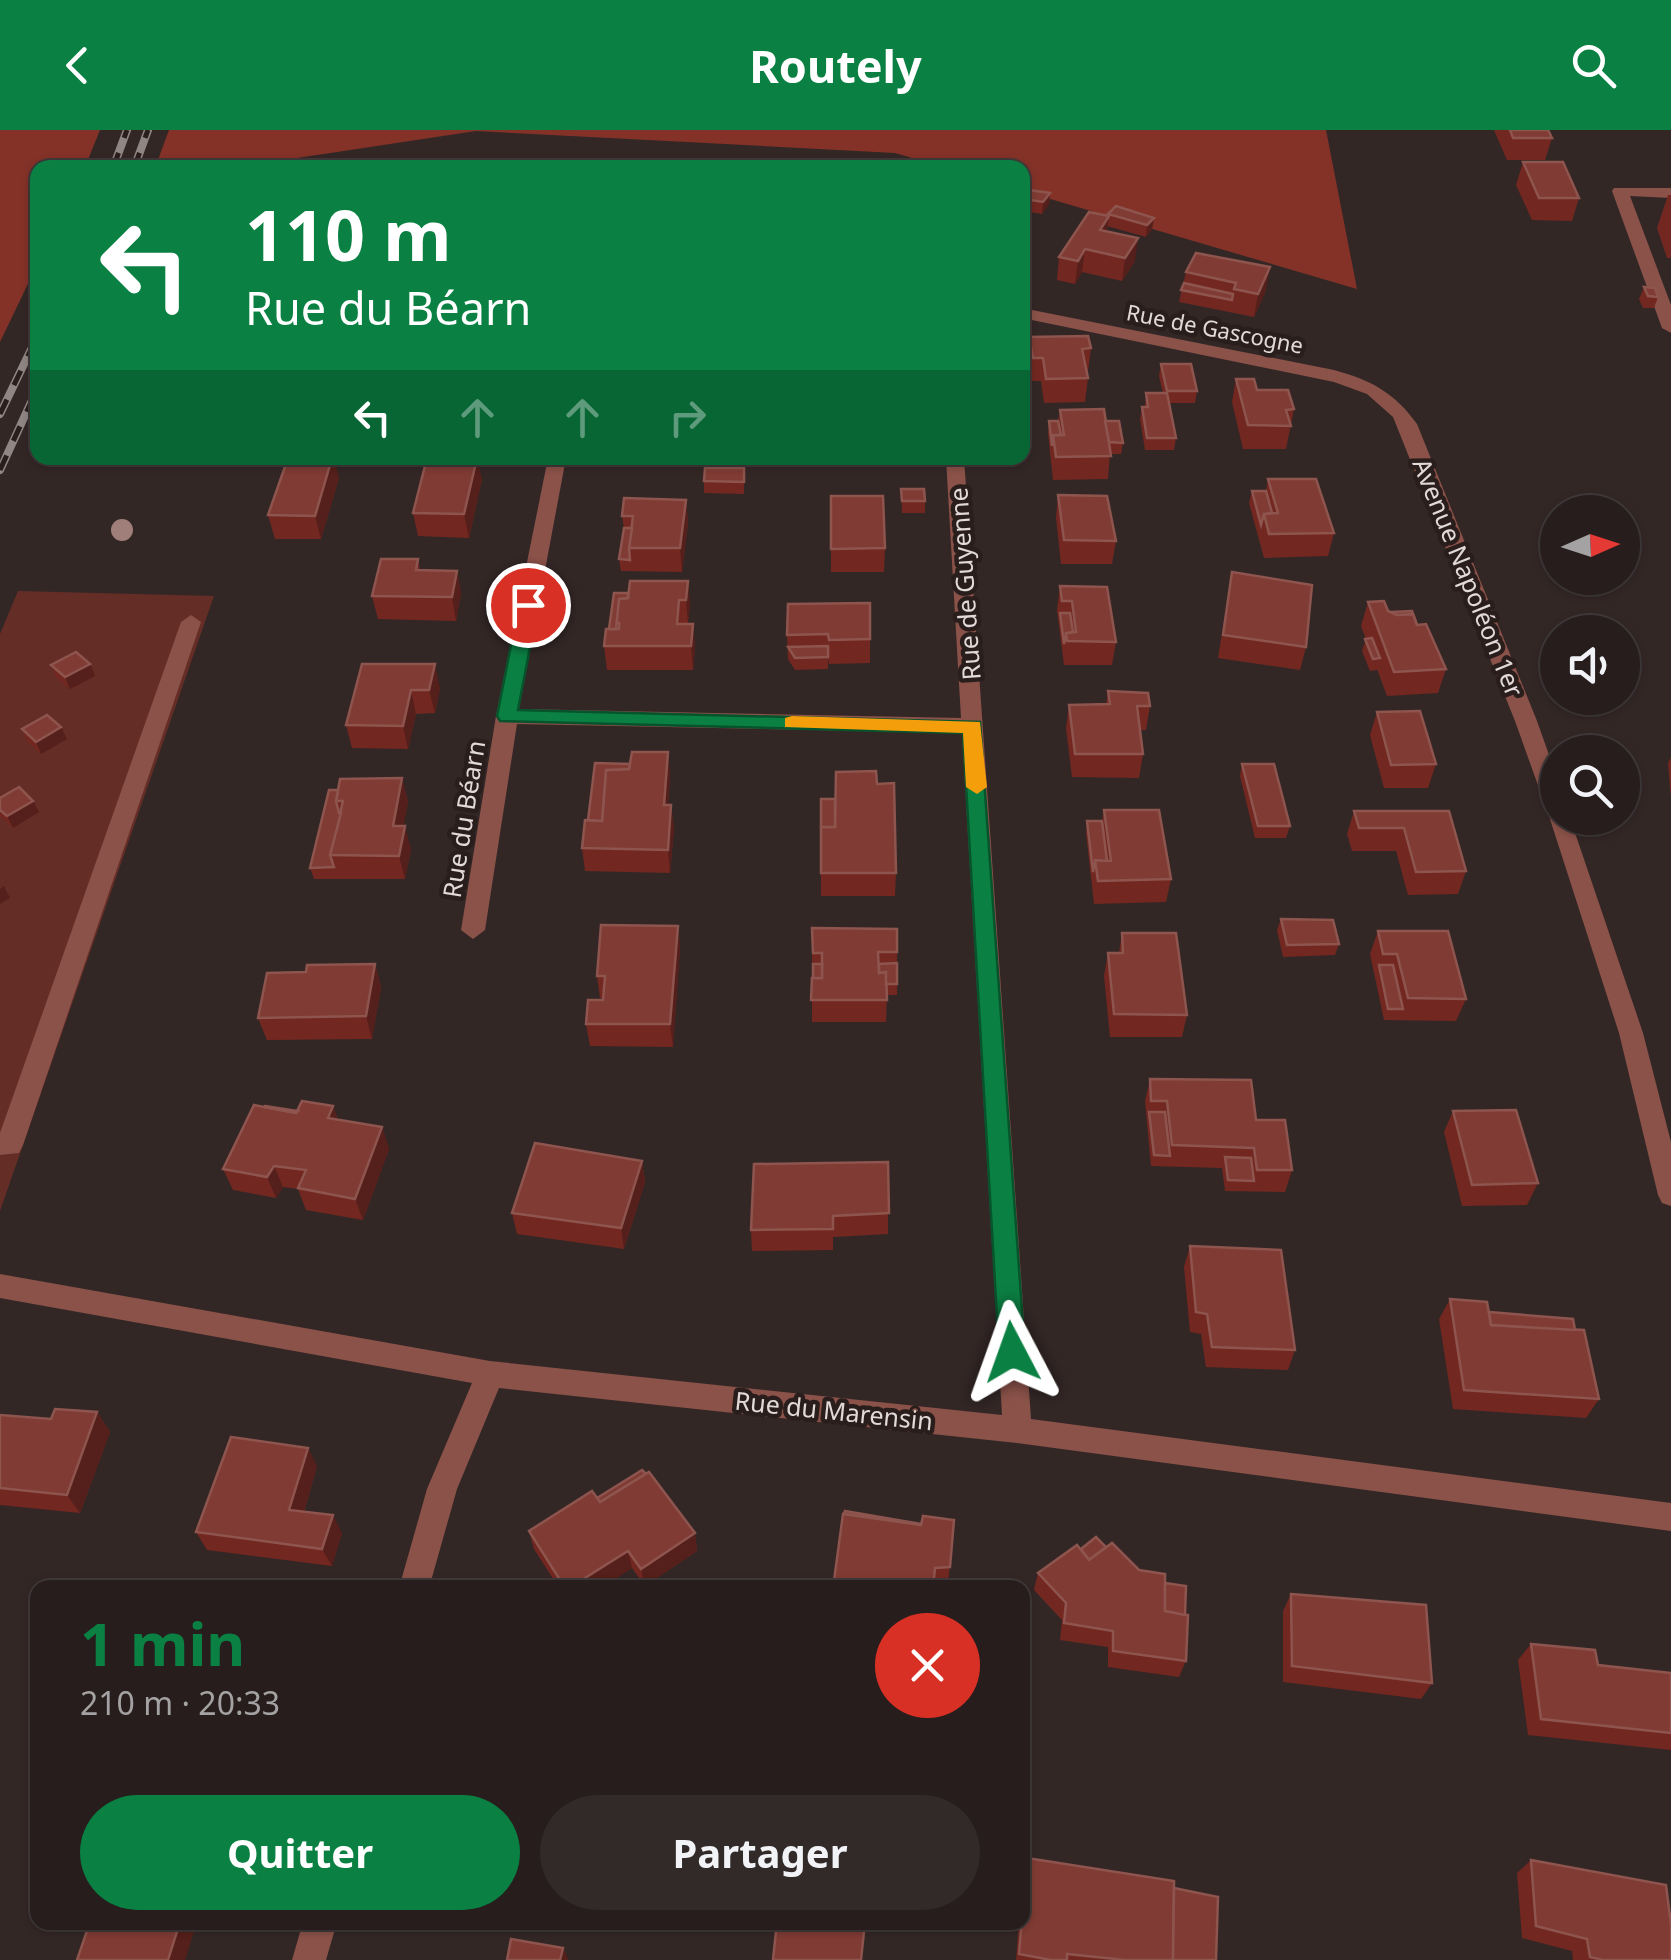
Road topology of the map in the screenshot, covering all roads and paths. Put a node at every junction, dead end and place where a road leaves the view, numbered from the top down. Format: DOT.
graph roads {
  1 [pos="1671,193"];
  2 [pos="1664,291"];
  3 [pos="1030,315"];
  4 [pos="1671,328"];
  5 [pos="1394,401"];
  6 [pos="555,465"];
  7 [pos="955,465"];
  8 [pos="191,622"];
  9 [pos="507,716"];
  10 [pos="973,726"];
  11 [pos="1540,763"];
  12 [pos="1564,835"];
  13 [pos="473,930"];
  14 [pos="1660,1103"];
  15 [pos="0,1144"];
  16 [pos="1671,1195"];
  17 [pos="0,1286"];
  18 [pos="490,1374"];
  19 [pos="1016,1430"];
  20 [pos="1671,1517"];
  21 [pos="416,1580"];
  22 [pos="318,1930"];
  23 [pos="309,1960"];
  1 -- 2 [label="street"];
  2 -- 4 [label="street"];
  3 -- 5 [label="street, Rue de Gascogne"];
  5 -- 11 [label="street, Avenue Napoléon 1er"];
  6 -- 9 [label="street, Rue du Béarn"];
  7 -- 10 [label="street, Rue de Guyenne"];
  8 -- 15 [label="street"];
  9 -- 10 [label="street, Rue du Béarn"];
  9 -- 13 [label="street, Rue du Béarn"];
  10 -- 19 [label="street, Rue de Guyenne"];
  12 -- 14 [label="street, Avenue Napoléon 1er"];
  14 -- 16 [label="street, Avenue Napoléon 1er"];
  17 -- 18 [label="street, Rue du Marensin"];
  18 -- 19 [label="street, Rue du Marensin"];
  18 -- 21 [label="street"];
  19 -- 20 [label="street, Rue du Marensin"];
  22 -- 23 [label="street"];
}
